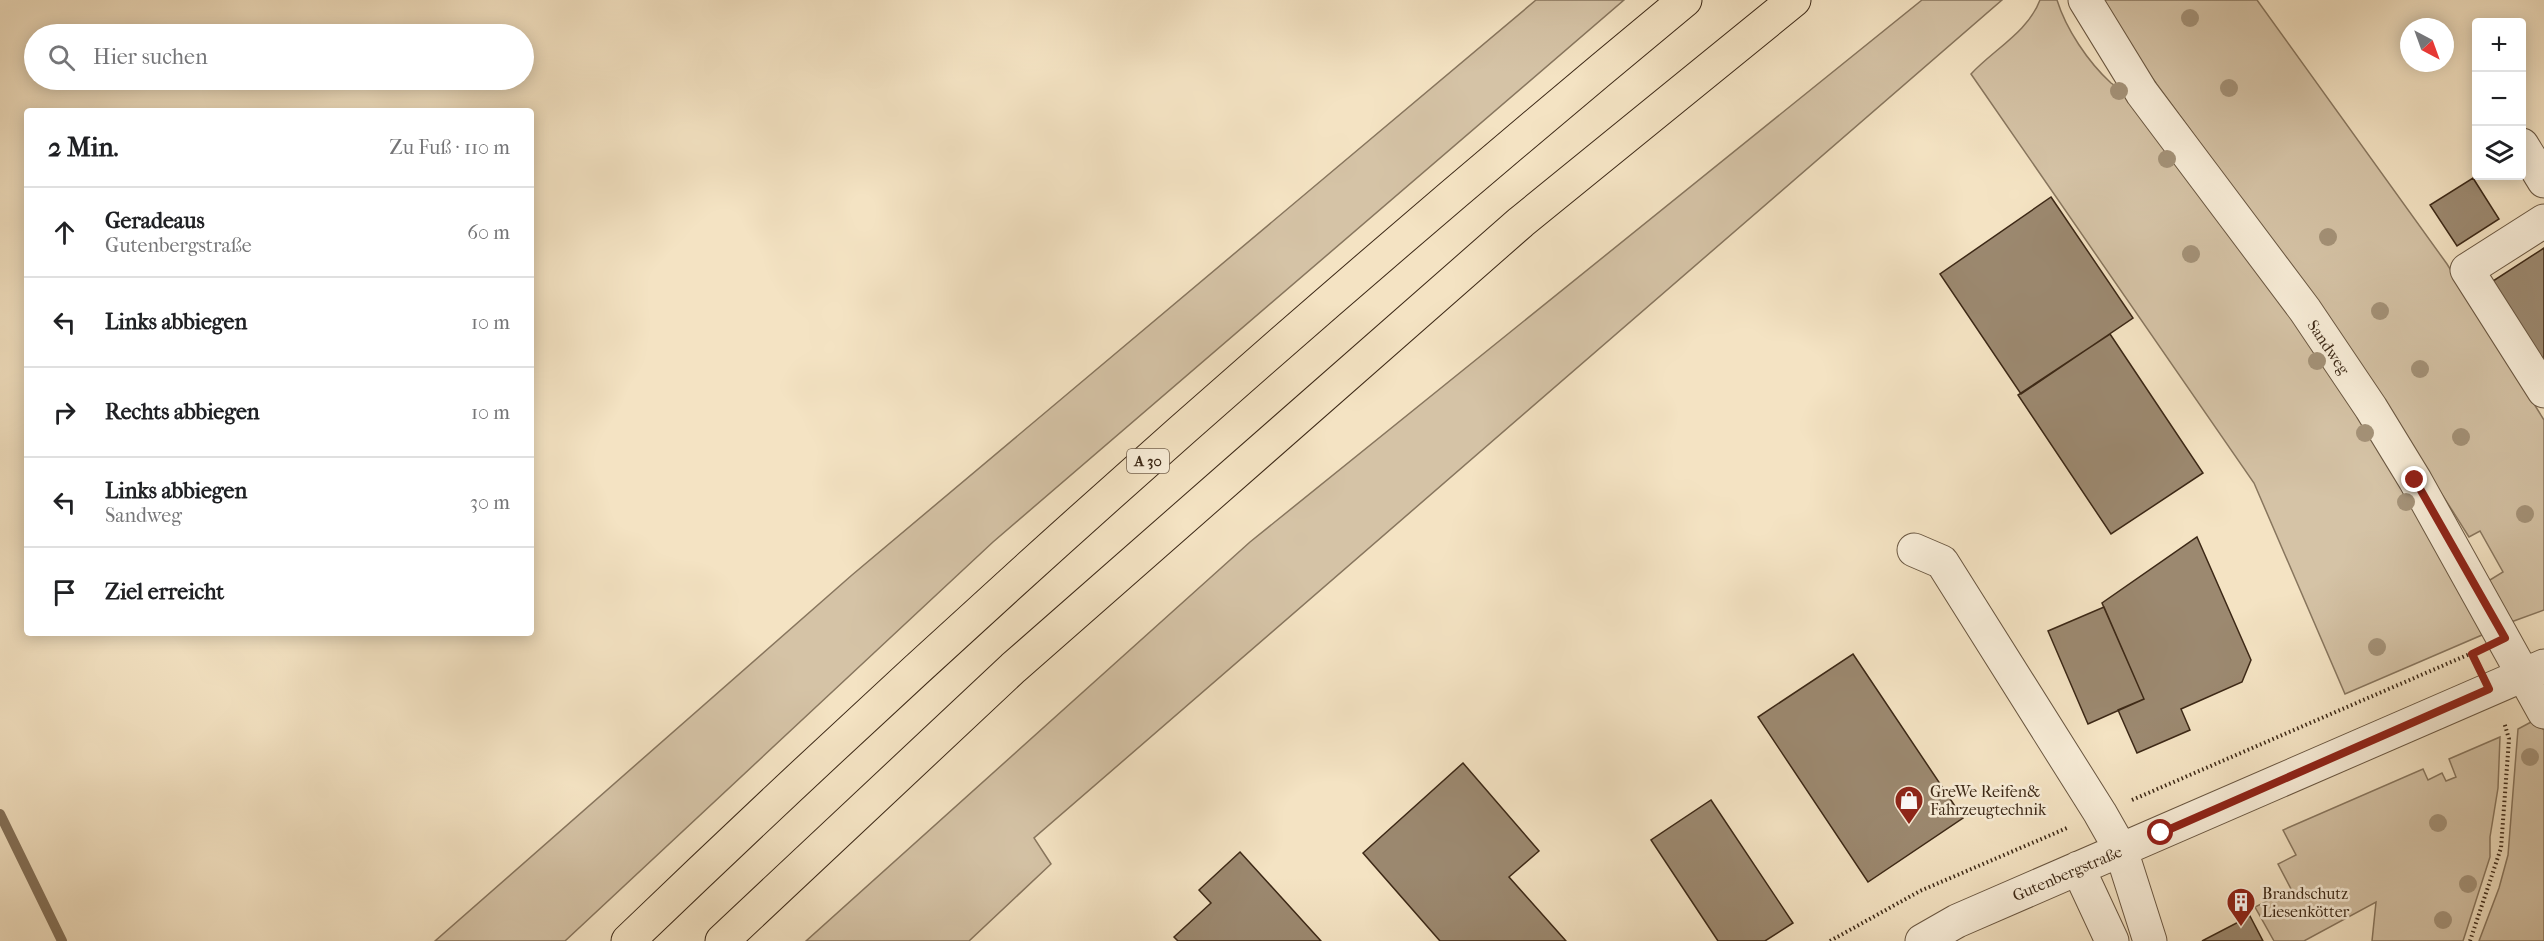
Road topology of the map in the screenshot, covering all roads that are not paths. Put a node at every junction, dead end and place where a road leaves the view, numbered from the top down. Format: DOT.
graph roads {
  1 [pos="1685,0"];
  2 [pos="1794,0"];
  3 [pos="2085,0"];
  4 [pos="2544,130"];
  5 [pos="2526,142"];
  6 [pos="2526,152"];
  7 [pos="2544,181"];
  8 [pos="2544,221"];
  9 [pos="2544,391"];
  10 [pos="1914,550"];
  11 [pos="2534,670"];
  12 [pos="2544,712"];
  13 [pos="2121,850"];
  14 [pos="2078,868"];
  15 [pos="628,941"];
  16 [pos="722,941"];
  17 [pos="1922,941"];
  18 [pos="2112,941"];
  19 [pos="2150,941"];
  1 -- 15 [label="highway, A 30"];
  2 -- 16 [label="highway"];
  3 -- 11 [label="street, Sandweg"];
  4 -- 5 [label="street"];
  6 -- 7 [label="street"];
  8 -- 9 [label="street"];
  10 -- 13 [label="street"];
  11 -- 12 [label="street, Sandweg"];
  11 -- 13 [label="street, Gutenbergstraße"];
  13 -- 14 [label="street, Gutenbergstraße"];
  13 -- 19 [label="street"];
  14 -- 17 [label="street, Gutenbergstraße"];
  14 -- 18 [label="street"];
}
